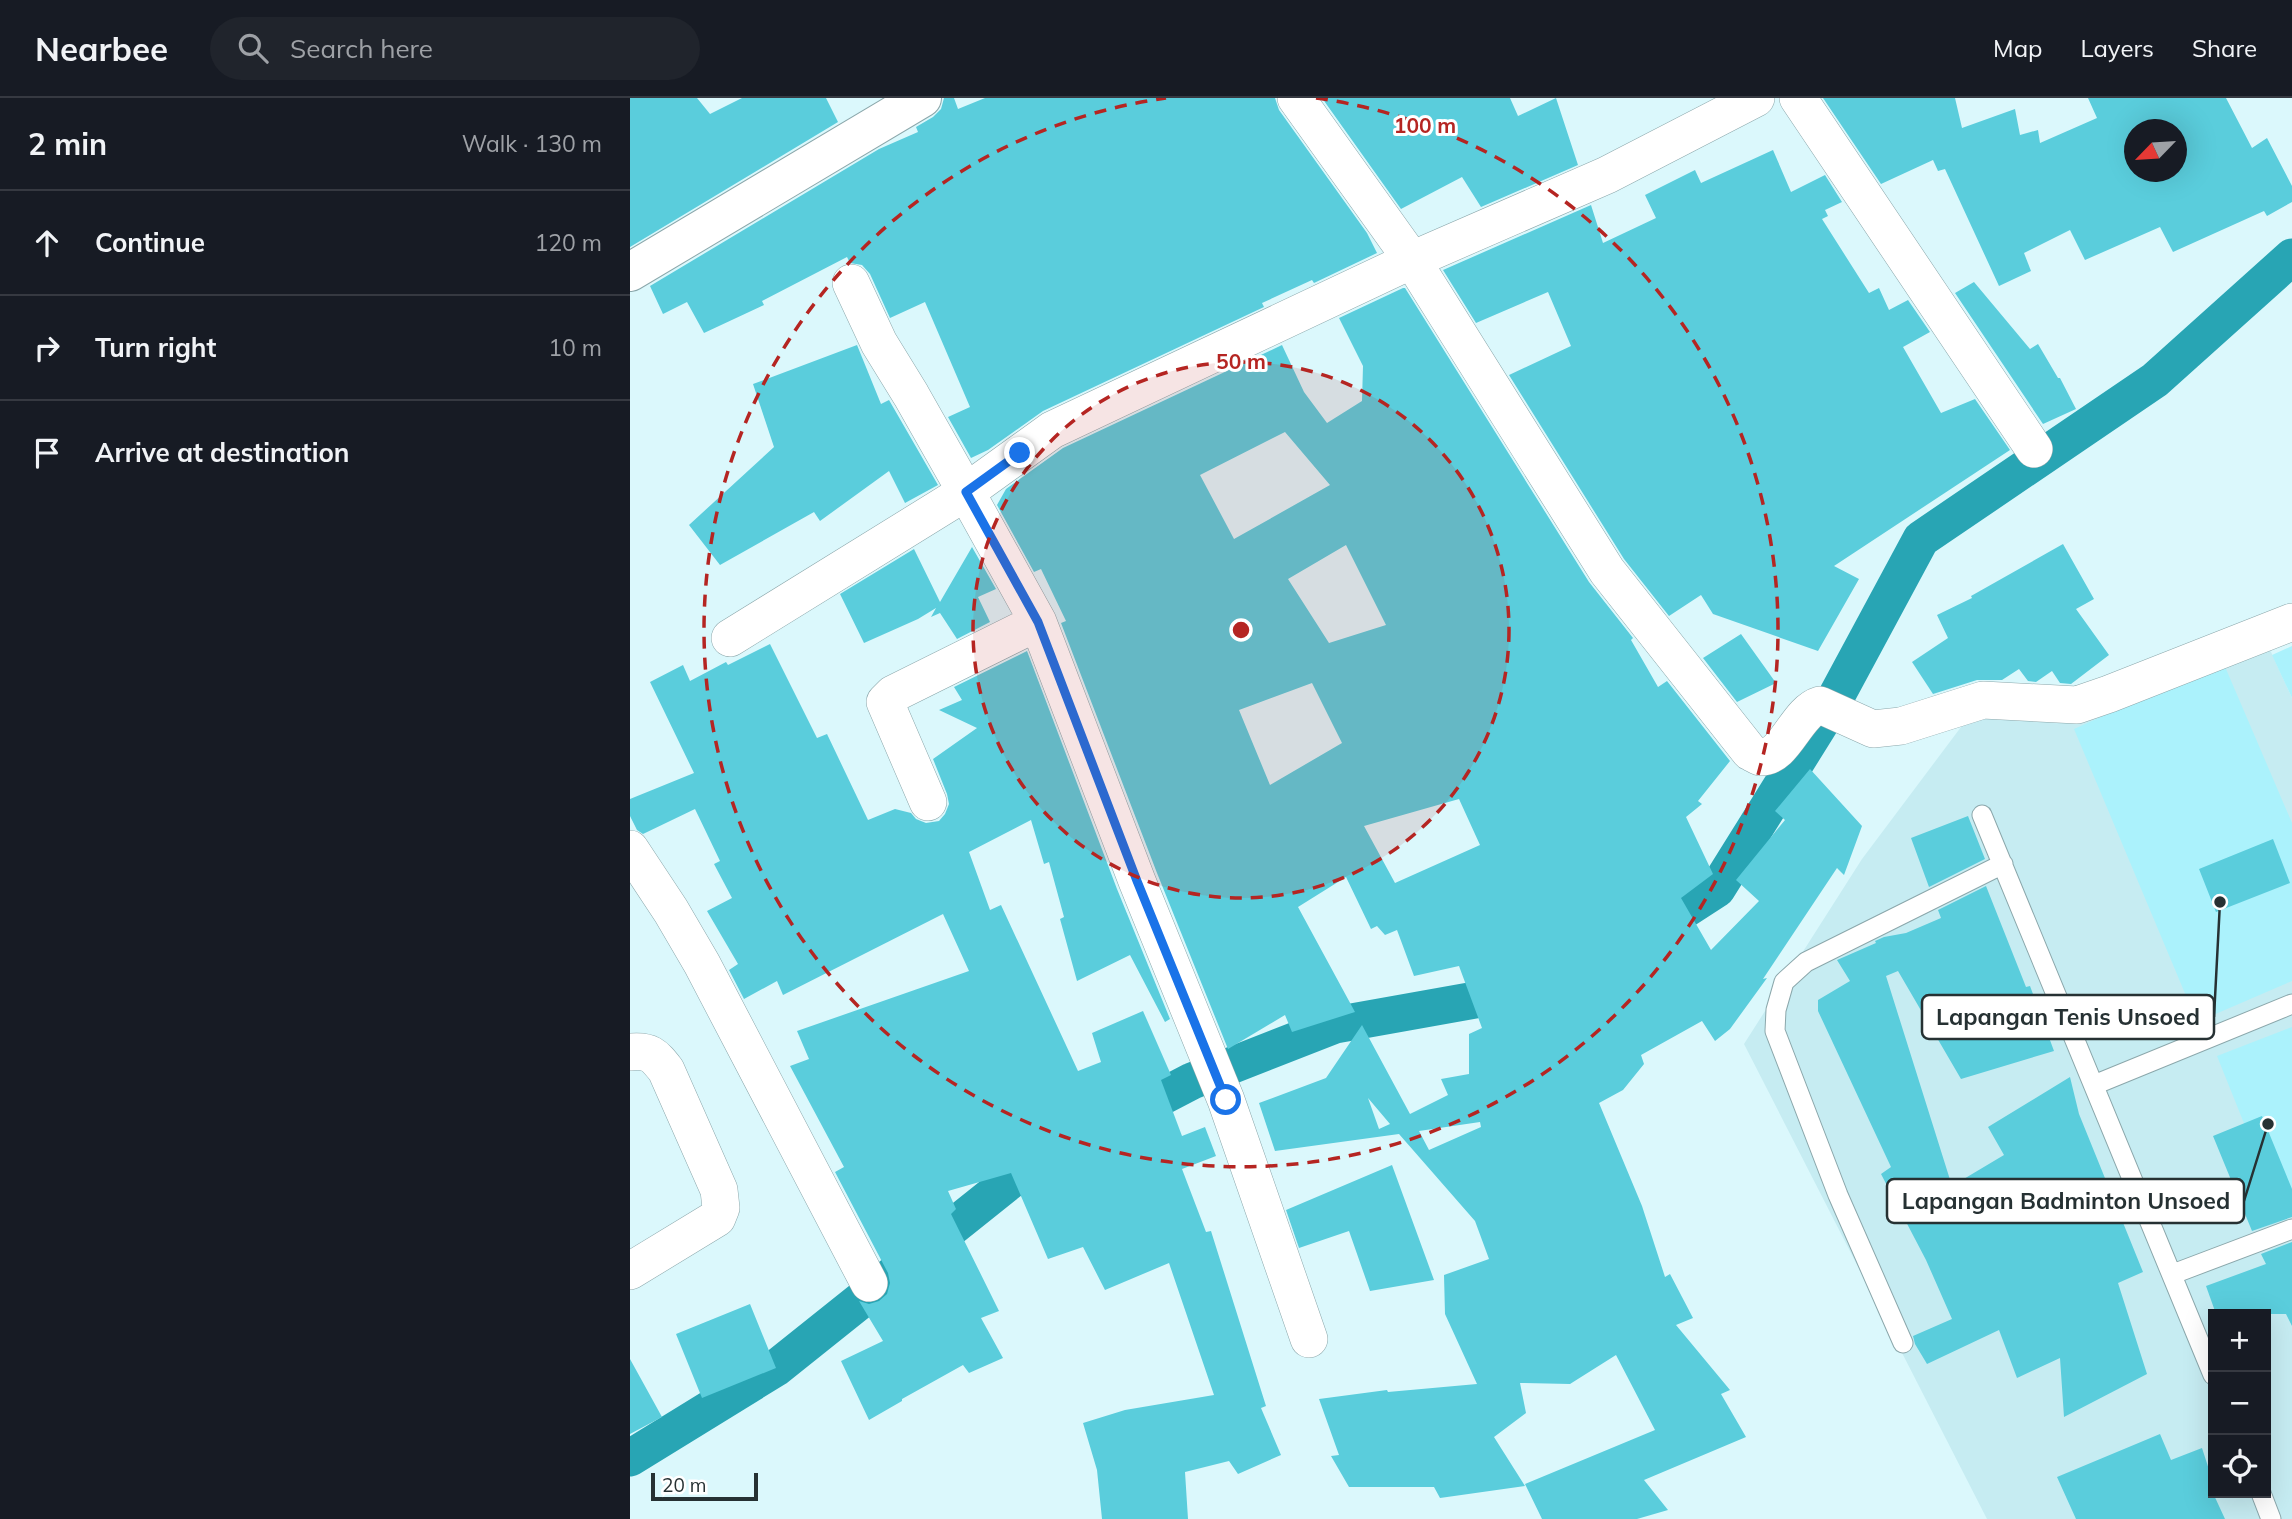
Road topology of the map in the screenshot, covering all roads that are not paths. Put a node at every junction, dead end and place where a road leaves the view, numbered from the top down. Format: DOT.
graph roads {
  1 [pos="922,98"];
  2 [pos="1296,98"];
  3 [pos="1756,98"];
  4 [pos="1798,98"];
  5 [pos="1412,260"];
  6 [pos="630,272"];
  7 [pos="851,283"];
  8 [pos="2034,449"];
  9 [pos="966,492"];
  10 [pos="1038,622"];
  11 [pos="2292,622"];
  12 [pos="730,638"];
  13 [pos="928,802"];
  14 [pos="1982,815"];
  15 [pos="630,849"];
  16 [pos="2003,864"];
  17 [pos="2292,1004"];
  18 [pos="630,1052"];
  19 [pos="2094,1086"];
  20 [pos="2292,1229"];
  21 [pos="630,1270"];
  22 [pos="2173,1274"];
  23 [pos="869,1283"];
  24 [pos="1309,1339"];
  25 [pos="1903,1343"];
  26 [pos="2212,1372"];
  27 [pos="2263,1498"];
  28 [pos="2271,1519"];
  1 -- 6 [label="street"];
  2 -- 5 [label="street"];
  3 -- 5 [label="street"];
  4 -- 8 [label="street"];
  5 -- 9 [label="street"];
  5 -- 11 [label="street"];
  7 -- 9 [label="street"];
  9 -- 10 [label="street"];
  9 -- 12 [label="street"];
  10 -- 13 [label="street"];
  10 -- 24 [label="street"];
  14 -- 16 [label="lane"];
  15 -- 23 [label="street"];
  16 -- 19 [label="lane"];
  16 -- 25 [label="lane"];
  17 -- 19 [label="lane"];
  18 -- 21 [label="street"];
  19 -- 22 [label="lane"];
  20 -- 22 [label="lane"];
  22 -- 26 [label="lane"];
  27 -- 28 [label="lane"];
}
